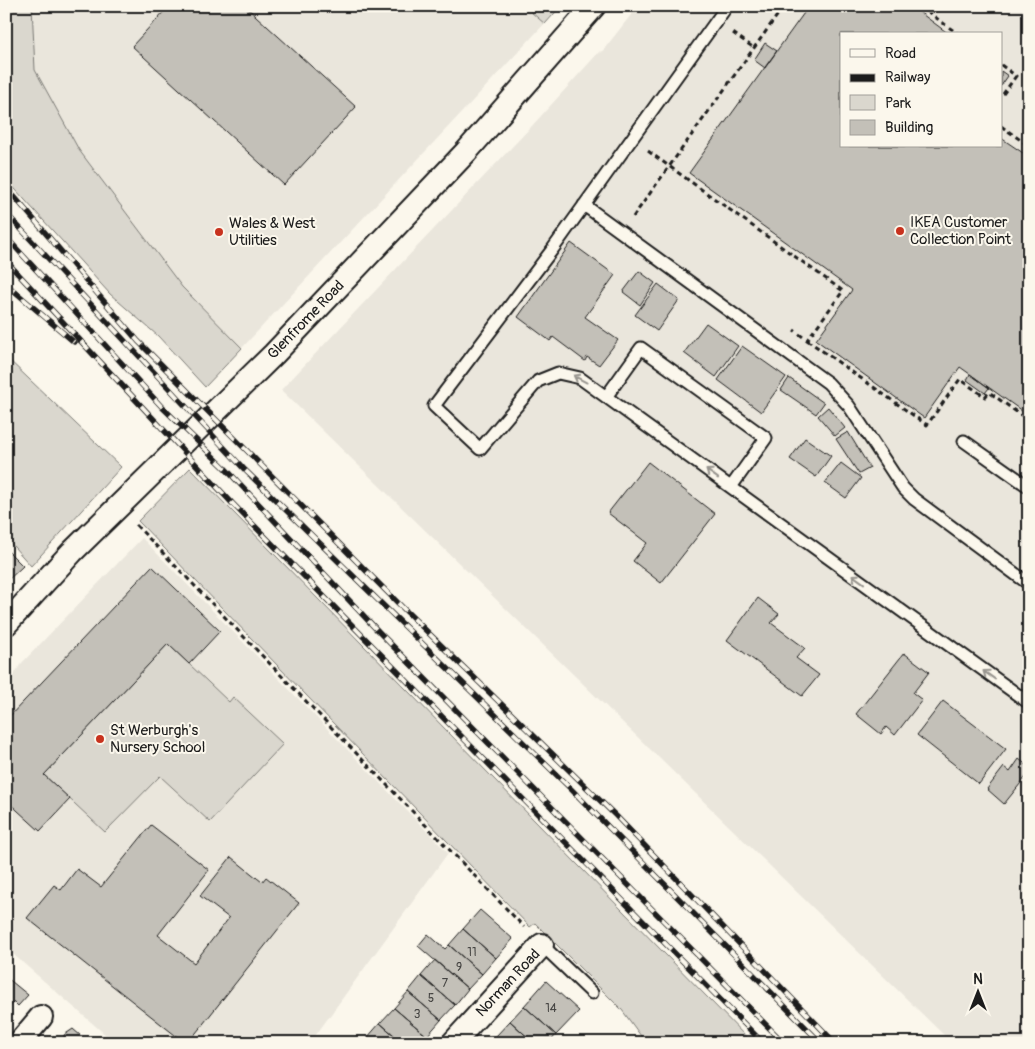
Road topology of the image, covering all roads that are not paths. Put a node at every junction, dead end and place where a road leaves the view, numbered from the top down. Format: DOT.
graph roads {
  1 [pos="594,6"];
  2 [pos="727,6"];
  3 [pos="584,205"];
  4 [pos="606,397"];
  5 [pos="964,441"];
  6 [pos="731,487"];
  7 [pos="1029,487"];
  8 [pos="1029,584"];
  9 [pos="6,624"];
  10 [pos="1029,703"];
  11 [pos="542,945"];
  12 [pos="592,993"];
  13 [pos="41,1017"];
  14 [pos="19,1043"];
  15 [pos="452,1043"];
  1 -- 9 [label="street, Glenfrome Road"];
  2 -- 3 [label="lane"];
  4 -- 3 [label="lane, one-way"];
  3 -- 8 [label="lane"];
  6 -- 4 [label="lane, one-way"];
  4 -- 6 [label="lane"];
  5 -- 7 [label="lane"];
  10 -- 6 [label="lane, one-way"];
  11 -- 12 [label="lane"];
  11 -- 15 [label="street, Norman Road"];
  13 -- 14 [label="street"];
}
